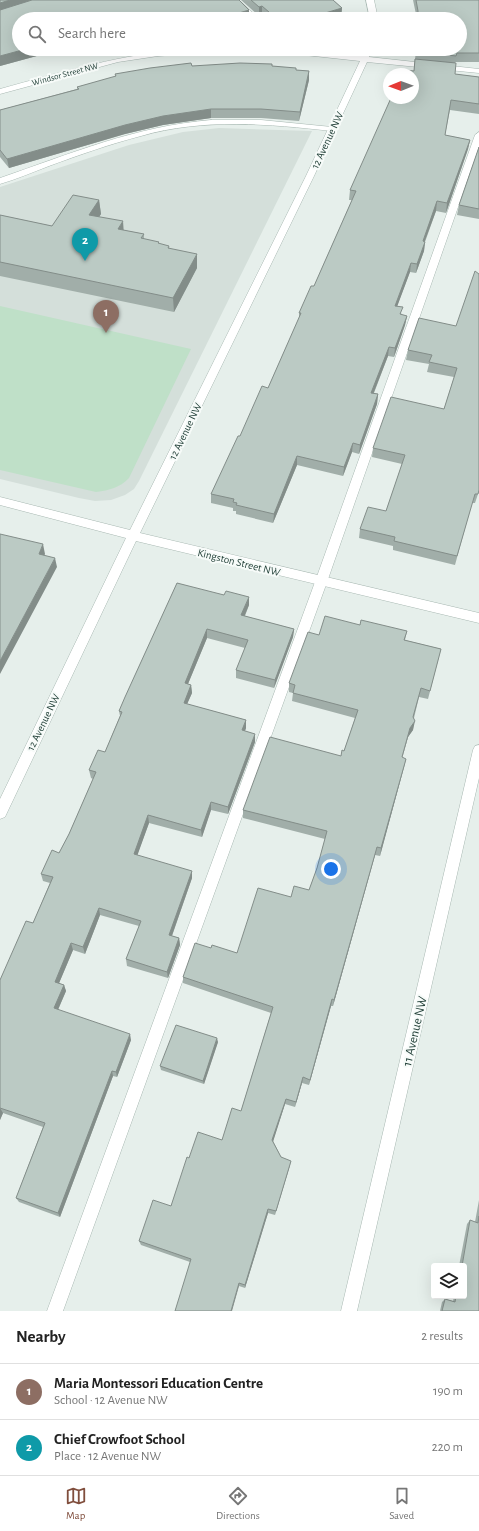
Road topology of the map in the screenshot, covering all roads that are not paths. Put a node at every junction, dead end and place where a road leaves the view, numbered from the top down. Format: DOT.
graph roads {
  1 [pos="235,0"];
  2 [pos="370,0"];
  3 [pos="248,12"];
  4 [pos="373,12"];
  5 [pos="142,56"];
  6 [pos="366,56"];
  7 [pos="379,56"];
  8 [pos="479,72"];
  9 [pos="0,92"];
  10 [pos="332,129"];
  11 [pos="479,135"];
  12 [pos="0,181"];
  13 [pos="0,501"];
  14 [pos="133,536"];
  15 [pos="321,582"];
  16 [pos="479,618"];
  17 [pos="479,750"];
  18 [pos="0,813"];
  19 [pos="55,1311"];
  20 [pos="349,1311"];
  1 -- 3 [label="street"];
  2 -- 4 [label="street"];
  5 -- 9 [label="street, Windsor Street NW"];
  6 -- 10 [label="street, 12 Avenue NW"];
  7 -- 8 [label="street"];
  10 -- 12 [label="street"];
  10 -- 14 [label="street, 12 Avenue NW"];
  11 -- 15 [label="street"];
  13 -- 14 [label="street, Kingston Street NW"];
  14 -- 15 [label="street, Kingston Street NW"];
  14 -- 18 [label="street, 12 Avenue NW"];
  15 -- 16 [label="street, Kingston Street NW"];
  15 -- 19 [label="street"];
  17 -- 20 [label="street, 11 Avenue NW"];
}
